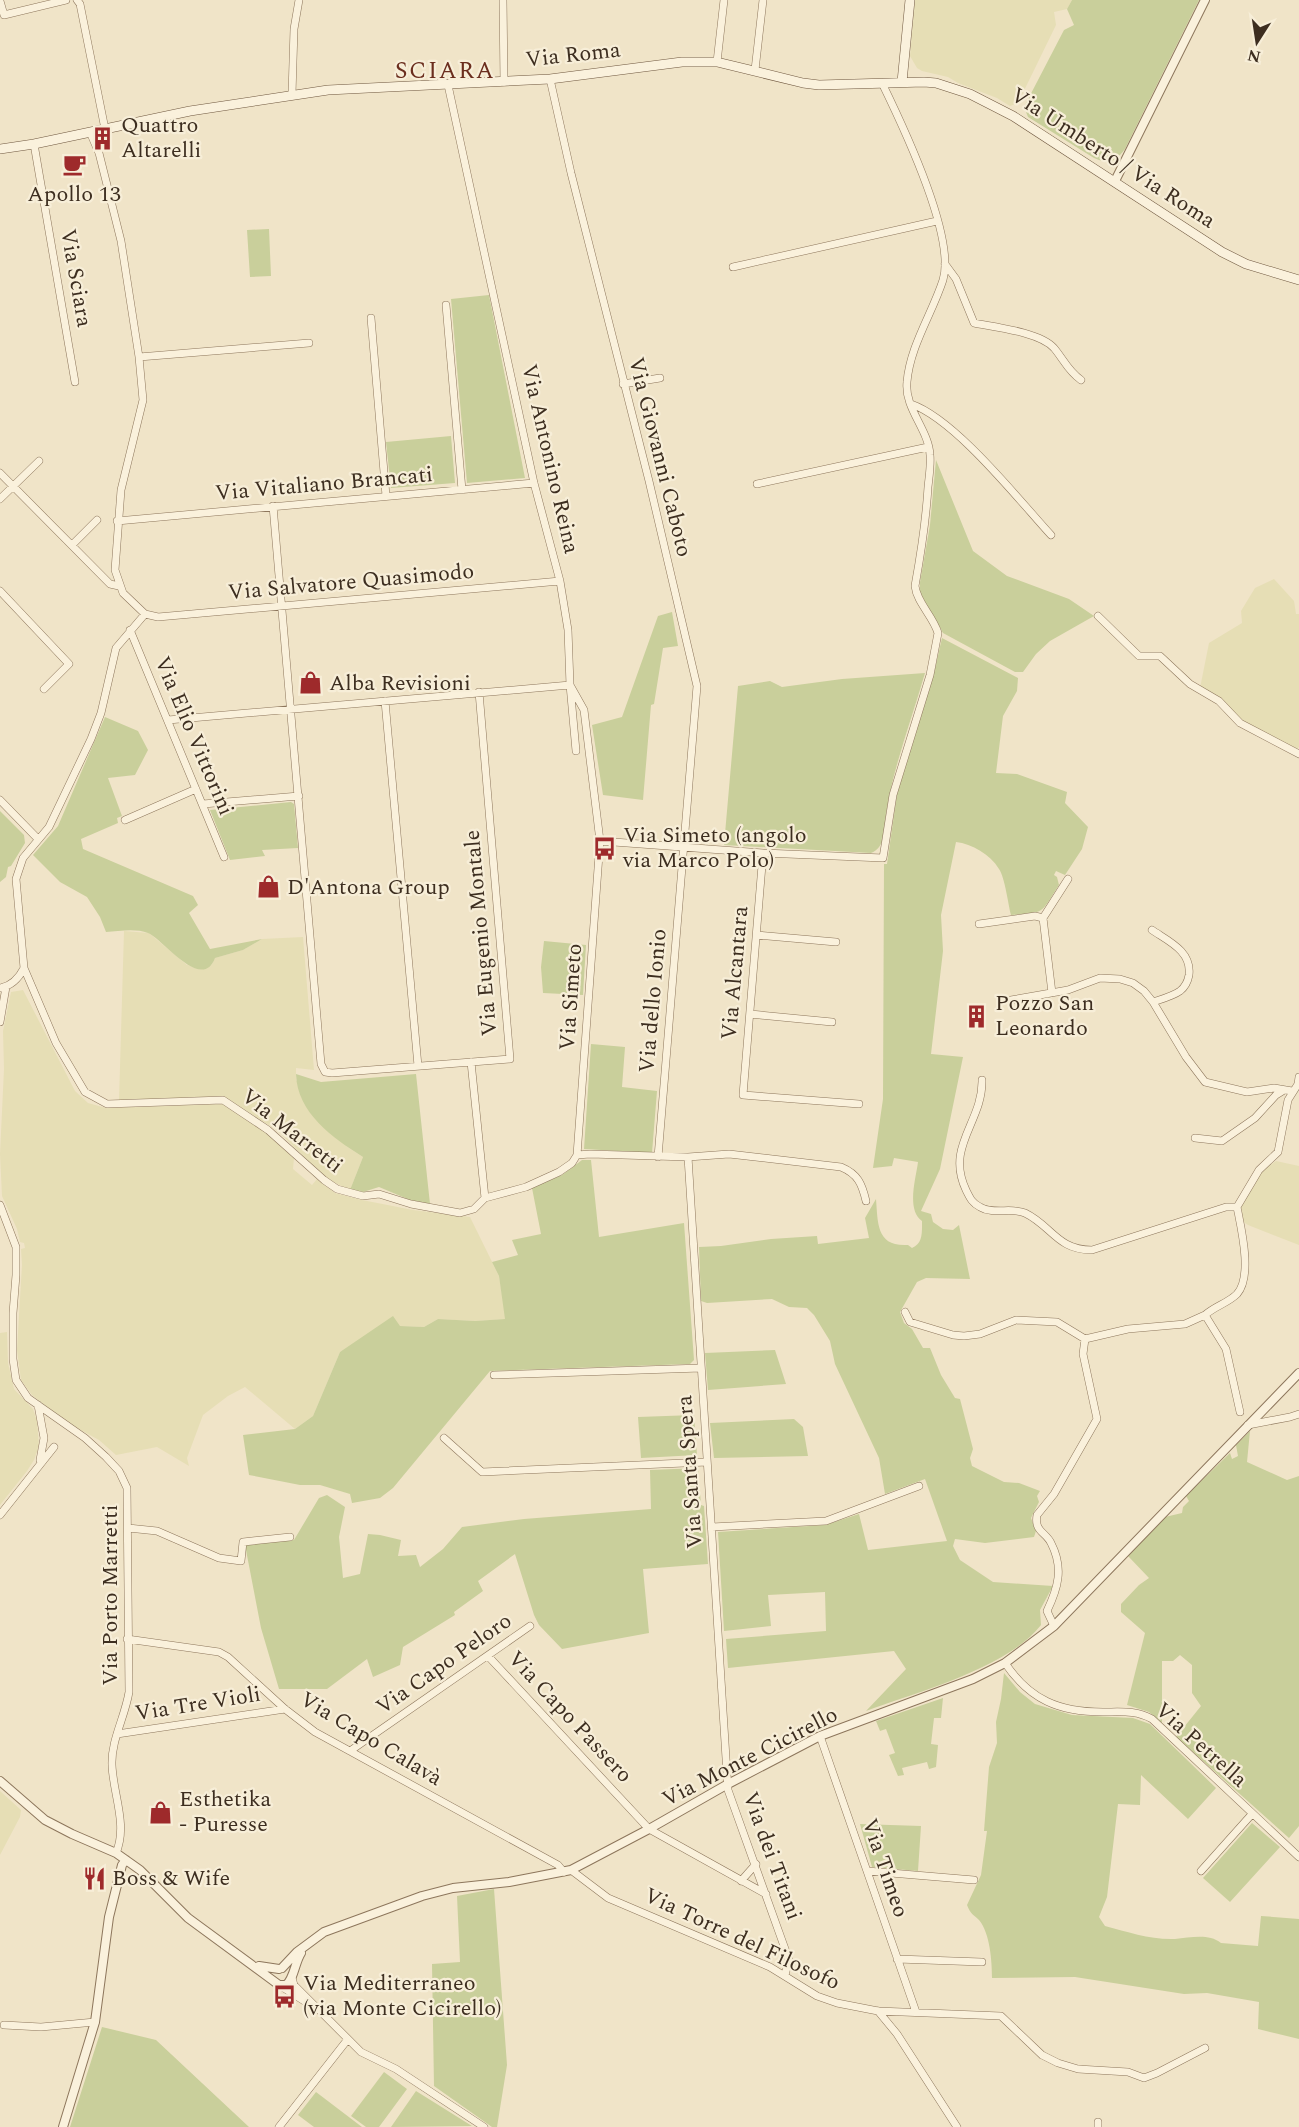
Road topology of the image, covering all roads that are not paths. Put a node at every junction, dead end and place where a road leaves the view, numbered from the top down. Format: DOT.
graph roads {
  1 [pos="66,0"];
  2 [pos="77,0"];
  3 [pos="299,0"];
  4 [pos="503,0"];
  5 [pos="724,0"];
  6 [pos="763,0"];
  7 [pos="910,0"];
  8 [pos="1205,0"];
  9 [pos="0,1"];
  10 [pos="717,62"];
  11 [pos="755,70"];
  12 [pos="550,79"];
  13 [pos="504,82"];
  14 [pos="902,82"];
  15 [pos="882,83"];
  16 [pos="448,85"];
  17 [pos="292,94"];
  18 [pos="105,129"];
  19 [pos="90,132"];
  20 [pos="34,144"];
  21 [pos="0,149"];
  22 [pos="1116,181"];
  23 [pos="937,221"];
  24 [pos="945,264"];
  25 [pos="733,267"];
  26 [pos="1299,279"];
  27 [pos="446,305"];
  28 [pos="371,318"];
  29 [pos="309,343"];
  30 [pos="139,357"];
  31 [pos="660,378"];
  32 [pos="1081,380"];
  33 [pos="75,382"];
  34 [pos="623,384"];
  35 [pos="911,404"];
  36 [pos="928,447"];
  37 [pos="39,461"];
  38 [pos="0,473"];
  39 [pos="534,483"];
  40 [pos="757,484"];
  41 [pos="13,486"];
  42 [pos="462,490"];
  43 [pos="386,496"];
  44 [pos="0,499"];
  45 [pos="273,506"];
  46 [pos="97,520"];
  47 [pos="117,521"];
  48 [pos="1051,535"];
  49 [pos="72,545"];
  50 [pos="560,581"];
  51 [pos="119,586"];
  52 [pos="0,591"];
  53 [pos="282,606"];
  54 [pos="145,614"];
  55 [pos="1098,616"];
  56 [pos="130,630"];
  57 [pos="570,685"];
  58 [pos="44,689"];
  59 [pos="479,693"];
  60 [pos="385,701"];
  61 [pos="291,709"];
  62 [pos="168,720"];
  63 [pos="576,751"];
  64 [pos="1299,754"];
  65 [pos="196,789"];
  66 [pos="299,796"];
  67 [pos="0,800"];
  68 [pos="203,804"];
  69 [pos="125,820"];
  70 [pos="38,839"];
  71 [pos="600,842"];
  72 [pos="684,847"];
  73 [pos="763,853"];
  74 [pos="224,857"];
  75 [pos="1068,879"];
  76 [pos="1043,918"];
  77 [pos="979,924"];
  78 [pos="1152,930"];
  79 [pos="757,934"];
  80 [pos="836,942"];
  81 [pos="24,968"];
  82 [pos="3,987"];
  83 [pos="1052,993"];
  84 [pos="1011,1000"];
  85 [pos="1153,1002"];
  86 [pos="750,1014"];
  87 [pos="0,1022"];
  88 [pos="832,1022"];
  89 [pos="471,1062"];
  90 [pos="417,1066"];
  91 [pos="1299,1077"];
  92 [pos="982,1080"];
  93 [pos="1288,1090"];
  94 [pos="859,1104"];
  95 [pos="1196,1138"];
  96 [pos="577,1155"];
  97 [pos="658,1157"];
  98 [pos="688,1157"];
  99 [pos="485,1198"];
  100 [pos="866,1201"];
  101 [pos="0,1204"];
  102 [pos="1237,1206"];
  103 [pos="905,1311"];
  104 [pos="1205,1315"];
  105 [pos="1085,1339"];
  106 [pos="701,1368"];
  107 [pos="1299,1373"];
  108 [pos="494,1375"];
  109 [pos="38,1405"];
  110 [pos="1240,1412"];
  111 [pos="1299,1414"];
  112 [pos="1245,1426"];
  113 [pos="444,1438"];
  114 [pos="54,1447"];
  115 [pos="707,1462"];
  116 [pos="39,1465"];
  117 [pos="919,1486"];
  118 [pos="0,1515"];
  119 [pos="712,1527"];
  120 [pos="128,1528"];
  121 [pos="290,1537"];
  122 [pos="530,1626"];
  123 [pos="1054,1626"];
  124 [pos="127,1639"];
  125 [pos="488,1656"];
  126 [pos="1005,1664"];
  127 [pos="285,1709"];
  128 [pos="117,1734"];
  129 [pos="820,1736"];
  130 [pos="350,1751"];
  131 [pos="0,1781"];
  132 [pos="728,1784"];
  133 [pos="1252,1814"];
  134 [pos="649,1829"];
  135 [pos="116,1853"];
  136 [pos="1299,1857"];
  137 [pos="126,1860"];
  138 [pos="756,1864"];
  139 [pos="1201,1870"];
  140 [pos="568,1871"];
  141 [pos="867,1871"];
  142 [pos="974,1880"];
  143 [pos="741,1881"];
  144 [pos="766,1894"];
  145 [pos="306,1944"];
  146 [pos="897,1959"];
  147 [pos="982,1962"];
  148 [pos="253,1964"];
  149 [pos="280,1969"];
  150 [pos="785,1975"];
  151 [pos="292,1977"];
  152 [pos="278,1984"];
  153 [pos="319,2011"];
  154 [pos="878,2011"];
  155 [pos="916,2012"];
  156 [pos="95,2022"];
  157 [pos="4,2025"];
  158 [pos="348,2039"];
  159 [pos="1204,2048"];
  160 [pos="482,2126"];
  161 [pos="63,2127"];
  162 [pos="279,2127"];
  163 [pos="957,2127"];
  1 -- 9 [label="street"];
  2 -- 18 [label="street"];
  3 -- 17 [label="street"];
  4 -- 13 [label="street"];
  5 -- 10 [label="street"];
  6 -- 11 [label="street"];
  7 -- 14 [label="main road"];
  8 -- 22 [label="street"];
  10 -- 11 [label="main road, Via Roma"];
  10 -- 12 [label="main road, Via Roma"];
  11 -- 15 [label="main road, Via Roma"];
  12 -- 13 [label="main road, Via Roma"];
  12 -- 34 [label="street, Via Giovanni Caboto"];
  13 -- 16 [label="main road, Via Roma"];
  14 -- 15 [label="main road, Via Roma"];
  14 -- 22 [label="main road, Via Umberto / Via Roma"];
  15 -- 23 [label="street"];
  16 -- 17 [label="main road, Via Roma"];
  16 -- 39 [label="street, Via Antonino Reina"];
  17 -- 18 [label="main road, Via Roma"];
  18 -- 19 [label="main road, Via Roma"];
  19 -- 20 [label="main road, Via Roma"];
  19 -- 30 [label="street"];
  20 -- 21 [label="main road, Via Roma"];
  20 -- 33 [label="street, Via Sciara"];
  22 -- 26 [label="main road, Via Umberto / Via Roma"];
  23 -- 24 [label="street"];
  23 -- 25 [label="street"];
  24 -- 32 [label="street"];
  24 -- 35 [label="street"];
  27 -- 42 [label="street"];
  28 -- 43 [label="street"];
  29 -- 30 [label="street"];
  30 -- 47 [label="street"];
  31 -- 34 [label="street"];
  34 -- 72 [label="street, Via Giovanni Caboto"];
  35 -- 36 [label="street"];
  35 -- 48 [label="street"];
  36 -- 40 [label="street"];
  36 -- 73 [label="street"];
  37 -- 41 [label="street"];
  38 -- 41 [label="street"];
  39 -- 42 [label="street, Via Vitaliano Brancati"];
  39 -- 50 [label="street, Via Antonino Reina"];
  41 -- 44 [label="street"];
  41 -- 49 [label="street"];
  42 -- 43 [label="street, Via Vitaliano Brancati"];
  43 -- 45 [label="street, Via Vitaliano Brancati"];
  45 -- 47 [label="street, Via Vitaliano Brancati"];
  45 -- 53 [label="street"];
  46 -- 49 [label="street"];
  47 -- 51 [label="street"];
  49 -- 51 [label="street"];
  50 -- 53 [label="street, Via Salvatore Quasimodo"];
  50 -- 57 [label="street, Via Antonino Reina"];
  51 -- 54 [label="street"];
  52 -- 58 [label="street"];
  53 -- 54 [label="street, Via Salvatore Quasimodo"];
  53 -- 61 [label="street"];
  54 -- 56 [label="street, Via Marretti"];
  55 -- 64 [label="street"];
  56 -- 62 [label="street, Via Elio Vittorini"];
  56 -- 70 [label="street, Via Marretti"];
  57 -- 59 [label="street"];
  57 -- 63 [label="street"];
  57 -- 71 [label="street, Via Antonino Reina"];
  59 -- 60 [label="street"];
  59 -- 89 [label="street, Via Eugenio Montale"];
  60 -- 61 [label="street"];
  60 -- 90 [label="street"];
  61 -- 62 [label="street"];
  61 -- 66 [label="street"];
  62 -- 65 [label="street, Via Elio Vittorini"];
  65 -- 68 [label="street, Via Elio Vittorini"];
  65 -- 69 [label="street"];
  66 -- 68 [label="street"];
  66 -- 90 [label="street, Via Eugenio Montale"];
  67 -- 70 [label="street"];
  68 -- 74 [label="street, Via Elio Vittorini"];
  70 -- 81 [label="street, Via Marretti"];
  71 -- 72 [label="street"];
  71 -- 96 [label="street, Via Simeto"];
  72 -- 73 [label="street"];
  72 -- 97 [label="street, Via dello Ionio"];
  73 -- 79 [label="street, Via Alcantara"];
  75 -- 76 [label="street"];
  76 -- 77 [label="street"];
  76 -- 83 [label="street"];
  78 -- 85 [label="street"];
  79 -- 80 [label="street"];
  79 -- 86 [label="street, Via Alcantara"];
  81 -- 82 [label="street"];
  81 -- 99 [label="street, Via Marretti"];
  82 -- 87 [label="street"];
  83 -- 84 [label="street"];
  83 -- 85 [label="street"];
  85 -- 93 [label="street"];
  86 -- 88 [label="street"];
  86 -- 94 [label="street, Via Alcantara"];
  89 -- 90 [label="street, Via Eugenio Montale"];
  89 -- 99 [label="street"];
  91 -- 93 [label="street"];
  92 -- 102 [label="street"];
  93 -- 95 [label="street"];
  93 -- 102 [label="street"];
  96 -- 97 [label="street"];
  96 -- 99 [label="street, Via Marretti"];
  97 -- 98 [label="street"];
  98 -- 100 [label="street"];
  98 -- 106 [label="street, Via Santa Spera"];
  101 -- 109 [label="street, Via Porto Marretti"];
  102 -- 104 [label="street"];
  103 -- 105 [label="street"];
  104 -- 105 [label="street"];
  104 -- 110 [label="street"];
  105 -- 123 [label="street"];
  106 -- 108 [label="street"];
  106 -- 115 [label="street, Via Santa Spera"];
  107 -- 112 [label="street, Via Monte Cicirello"];
  109 -- 116 [label="street"];
  109 -- 120 [label="street, Via Porto Marretti"];
  111 -- 112 [label="street"];
  112 -- 123 [label="street, Via Monte Cicirello"];
  113 -- 115 [label="street"];
  114 -- 116 [label="street"];
  115 -- 119 [label="street, Via Santa Spera"];
  116 -- 118 [label="street"];
  117 -- 119 [label="street"];
  119 -- 132 [label="street, Via Santa Spera"];
  120 -- 121 [label="street"];
  120 -- 124 [label="street, Via Porto Marretti"];
  122 -- 125 [label="street, Via Capo Peloro"];
  123 -- 126 [label="street, Via Monte Cicirello"];
  124 -- 127 [label="street, Via Capo Calavà"];
  124 -- 128 [label="street, Via Porto Marretti"];
  125 -- 130 [label="street, Via Capo Peloro"];
  125 -- 134 [label="street, Via Capo Passero"];
  126 -- 129 [label="street, Via Monte Cicirello"];
  126 -- 133 [label="street, Via Petrella"];
  127 -- 128 [label="street, Via Tre Violi"];
  127 -- 130 [label="street, Via Capo Calavà"];
  128 -- 135 [label="street, Via Porto Marretti"];
  129 -- 132 [label="street, Via Monte Cicirello"];
  129 -- 141 [label="street, Via Timeo"];
  130 -- 140 [label="street, Via Capo Calavà"];
  131 -- 135 [label="street"];
  132 -- 134 [label="street, Via Monte Cicirello"];
  132 -- 138 [label="street, Via dei Titani"];
  133 -- 136 [label="street, Via Petrella"];
  133 -- 139 [label="street"];
  134 -- 140 [label="street, Via Monte Cicirello"];
  134 -- 143 [label="street, Via Capo Passero"];
  135 -- 137 [label="street"];
  137 -- 148 [label="street"];
  137 -- 156 [label="street"];
  138 -- 143 [label="street"];
  138 -- 144 [label="street, Via dei Titani"];
  140 -- 145 [label="street, Via Monte Cicirello"];
  140 -- 150 [label="street, Via Torre del Filosofo"];
  141 -- 142 [label="street"];
  141 -- 146 [label="street, Via Timeo"];
  143 -- 144 [label="street, Via Capo Passero"];
  144 -- 150 [label="street, Via dei Titani"];
  145 -- 149 [label="street, Via Monte Cicirello"];
  145 -- 151 [label="street"];
  146 -- 147 [label="street"];
  146 -- 155 [label="street, Via Timeo"];
  148 -- 149 [label="street"];
  148 -- 152 [label="street"];
  149 -- 151 [label="street"];
  149 -- 152 [label="street"];
  150 -- 154 [label="street, Via Torre del Filosofo"];
  151 -- 152 [label="street"];
  151 -- 153 [label="street"];
  152 -- 153 [label="street"];
  153 -- 158 [label="street"];
  154 -- 155 [label="street, Via Torre del Filosofo"];
  154 -- 163 [label="street"];
  155 -- 159 [label="street, Via Torre del Filosofo"];
  156 -- 157 [label="street"];
  156 -- 161 [label="street"];
  158 -- 160 [label="street"];
  158 -- 162 [label="street"];
}
